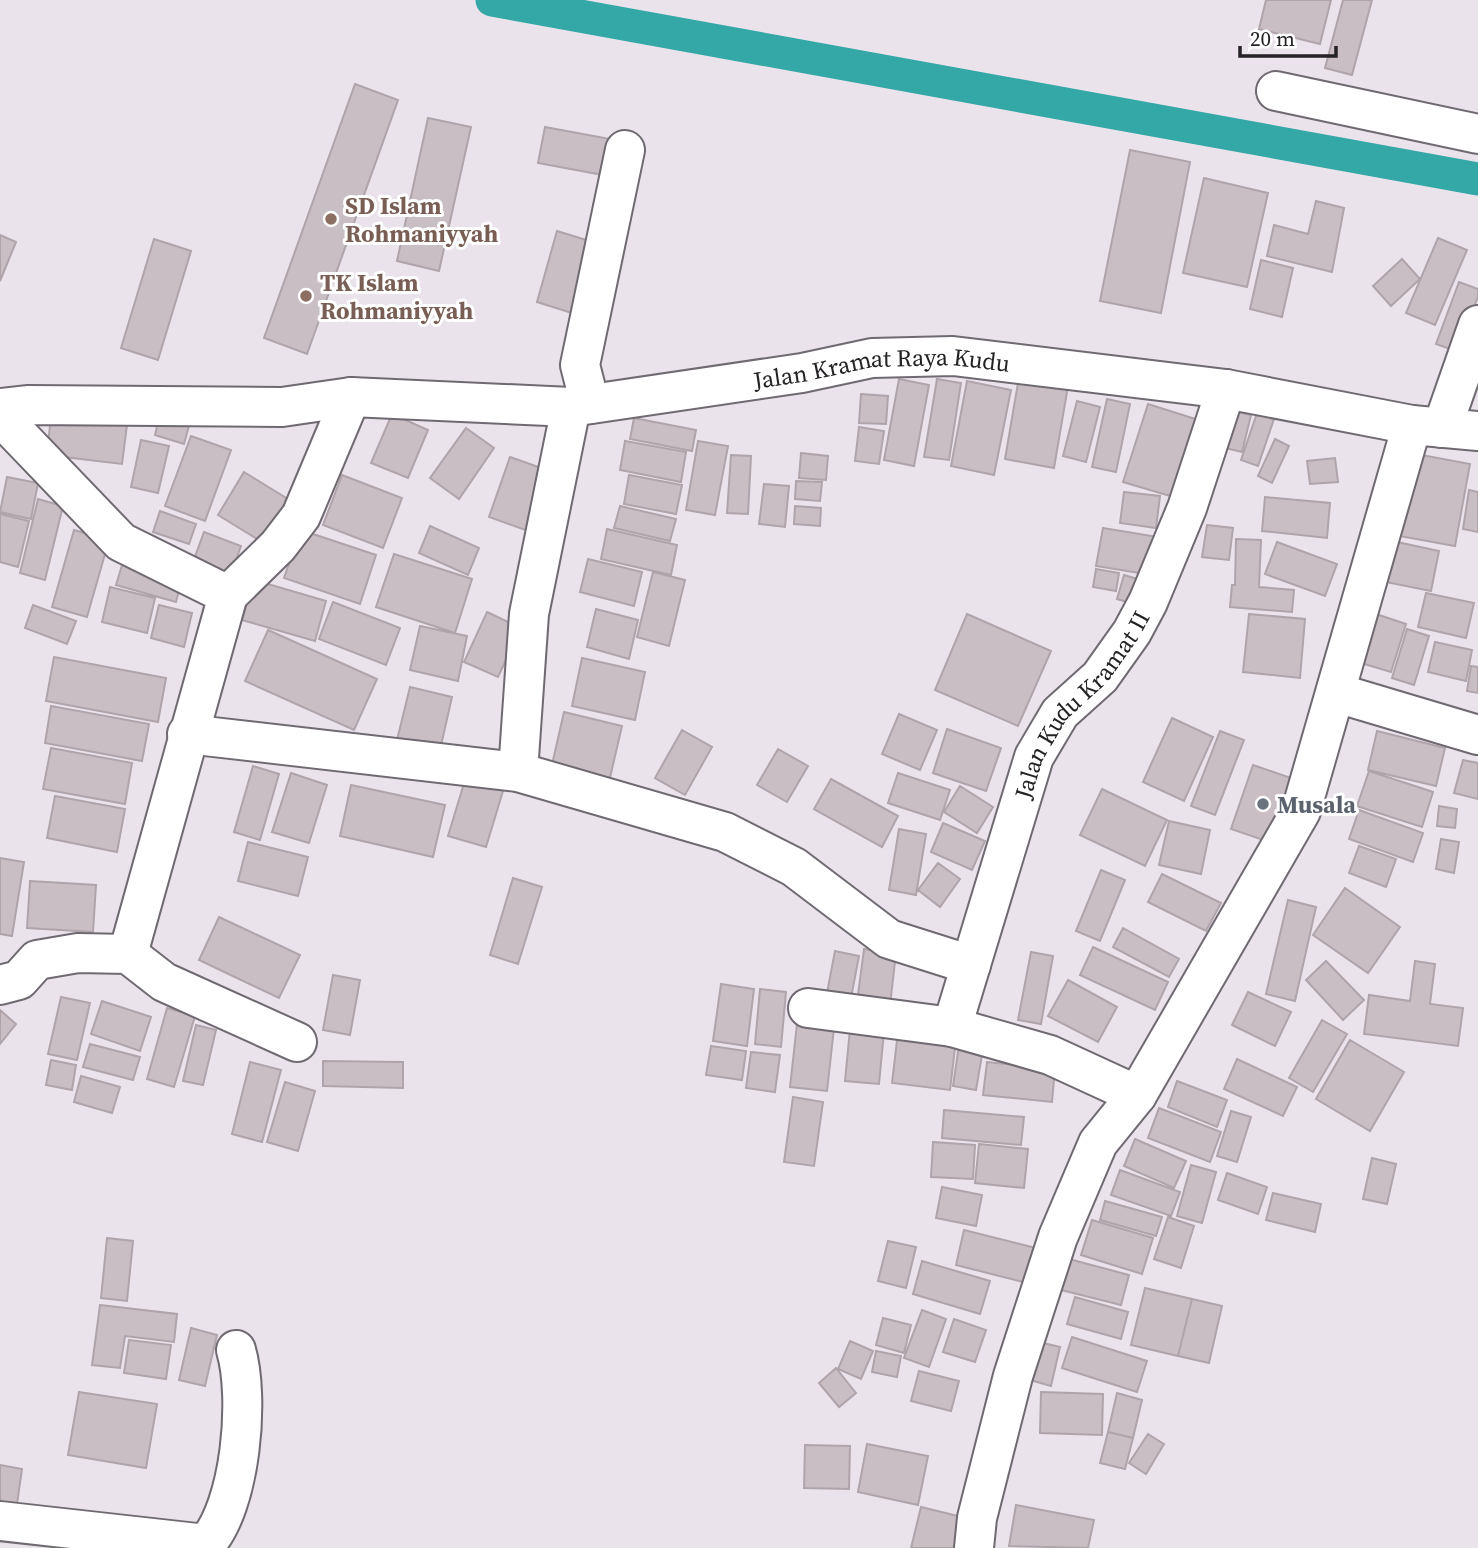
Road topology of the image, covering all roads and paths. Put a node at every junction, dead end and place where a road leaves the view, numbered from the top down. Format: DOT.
graph roads {
  1 [pos="1276,91"];
  2 [pos="1478,134"];
  3 [pos="625,150"];
  4 [pos="1478,325"];
  5 [pos="1226,389"];
  6 [pos="351,397"];
  7 [pos="581,405"];
  8 [pos="0,408"];
  9 [pos="0,415"];
  10 [pos="1444,428"];
  11 [pos="228,595"];
  12 [pos="1337,693"];
  13 [pos="187,734"];
  14 [pos="1478,735"];
  15 [pos="518,772"];
  16 [pos="128,954"];
  17 [pos="971,965"];
  18 [pos="0,985"];
  19 [pos="808,1008"];
  20 [pos="952,1027"];
  21 [pos="297,1042"];
  22 [pos="1137,1095"];
  23 [pos="236,1350"];
  24 [pos="0,1521"];
  25 [pos="207,1546"];
  26 [pos="974,1548"];
  1 -- 2 [label="street"];
  3 -- 7 [label="street"];
  4 -- 10 [label="street"];
  5 -- 7 [label="street, Jalan Kramat Raya Kudu"];
  5 -- 10 [label="street, Jalan Kramat Raya Kudu"];
  5 -- 17 [label="street, Jalan Kudu Kramat II"];
  6 -- 7 [label="street, Jalan Kramat Raya Kudu"];
  6 -- 8 [label="street, Jalan Kramat Raya Kudu"];
  6 -- 11 [label="street"];
  7 -- 15 [label="street"];
  9 -- 11 [label="street"];
  10 -- 12 [label="street"];
  11 -- 13 [label="street"];
  12 -- 14 [label="street"];
  12 -- 22 [label="street"];
  13 -- 15 [label="street"];
  13 -- 16 [label="street"];
  15 -- 17 [label="street"];
  16 -- 18 [label="street"];
  16 -- 21 [label="street"];
  17 -- 20 [label="street, Jalan Kudu Kramat II"];
  19 -- 20 [label="street"];
  20 -- 22 [label="street"];
  22 -- 26 [label="street"];
  23 -- 25 [label="street"];
  24 -- 25 [label="street"];
}
